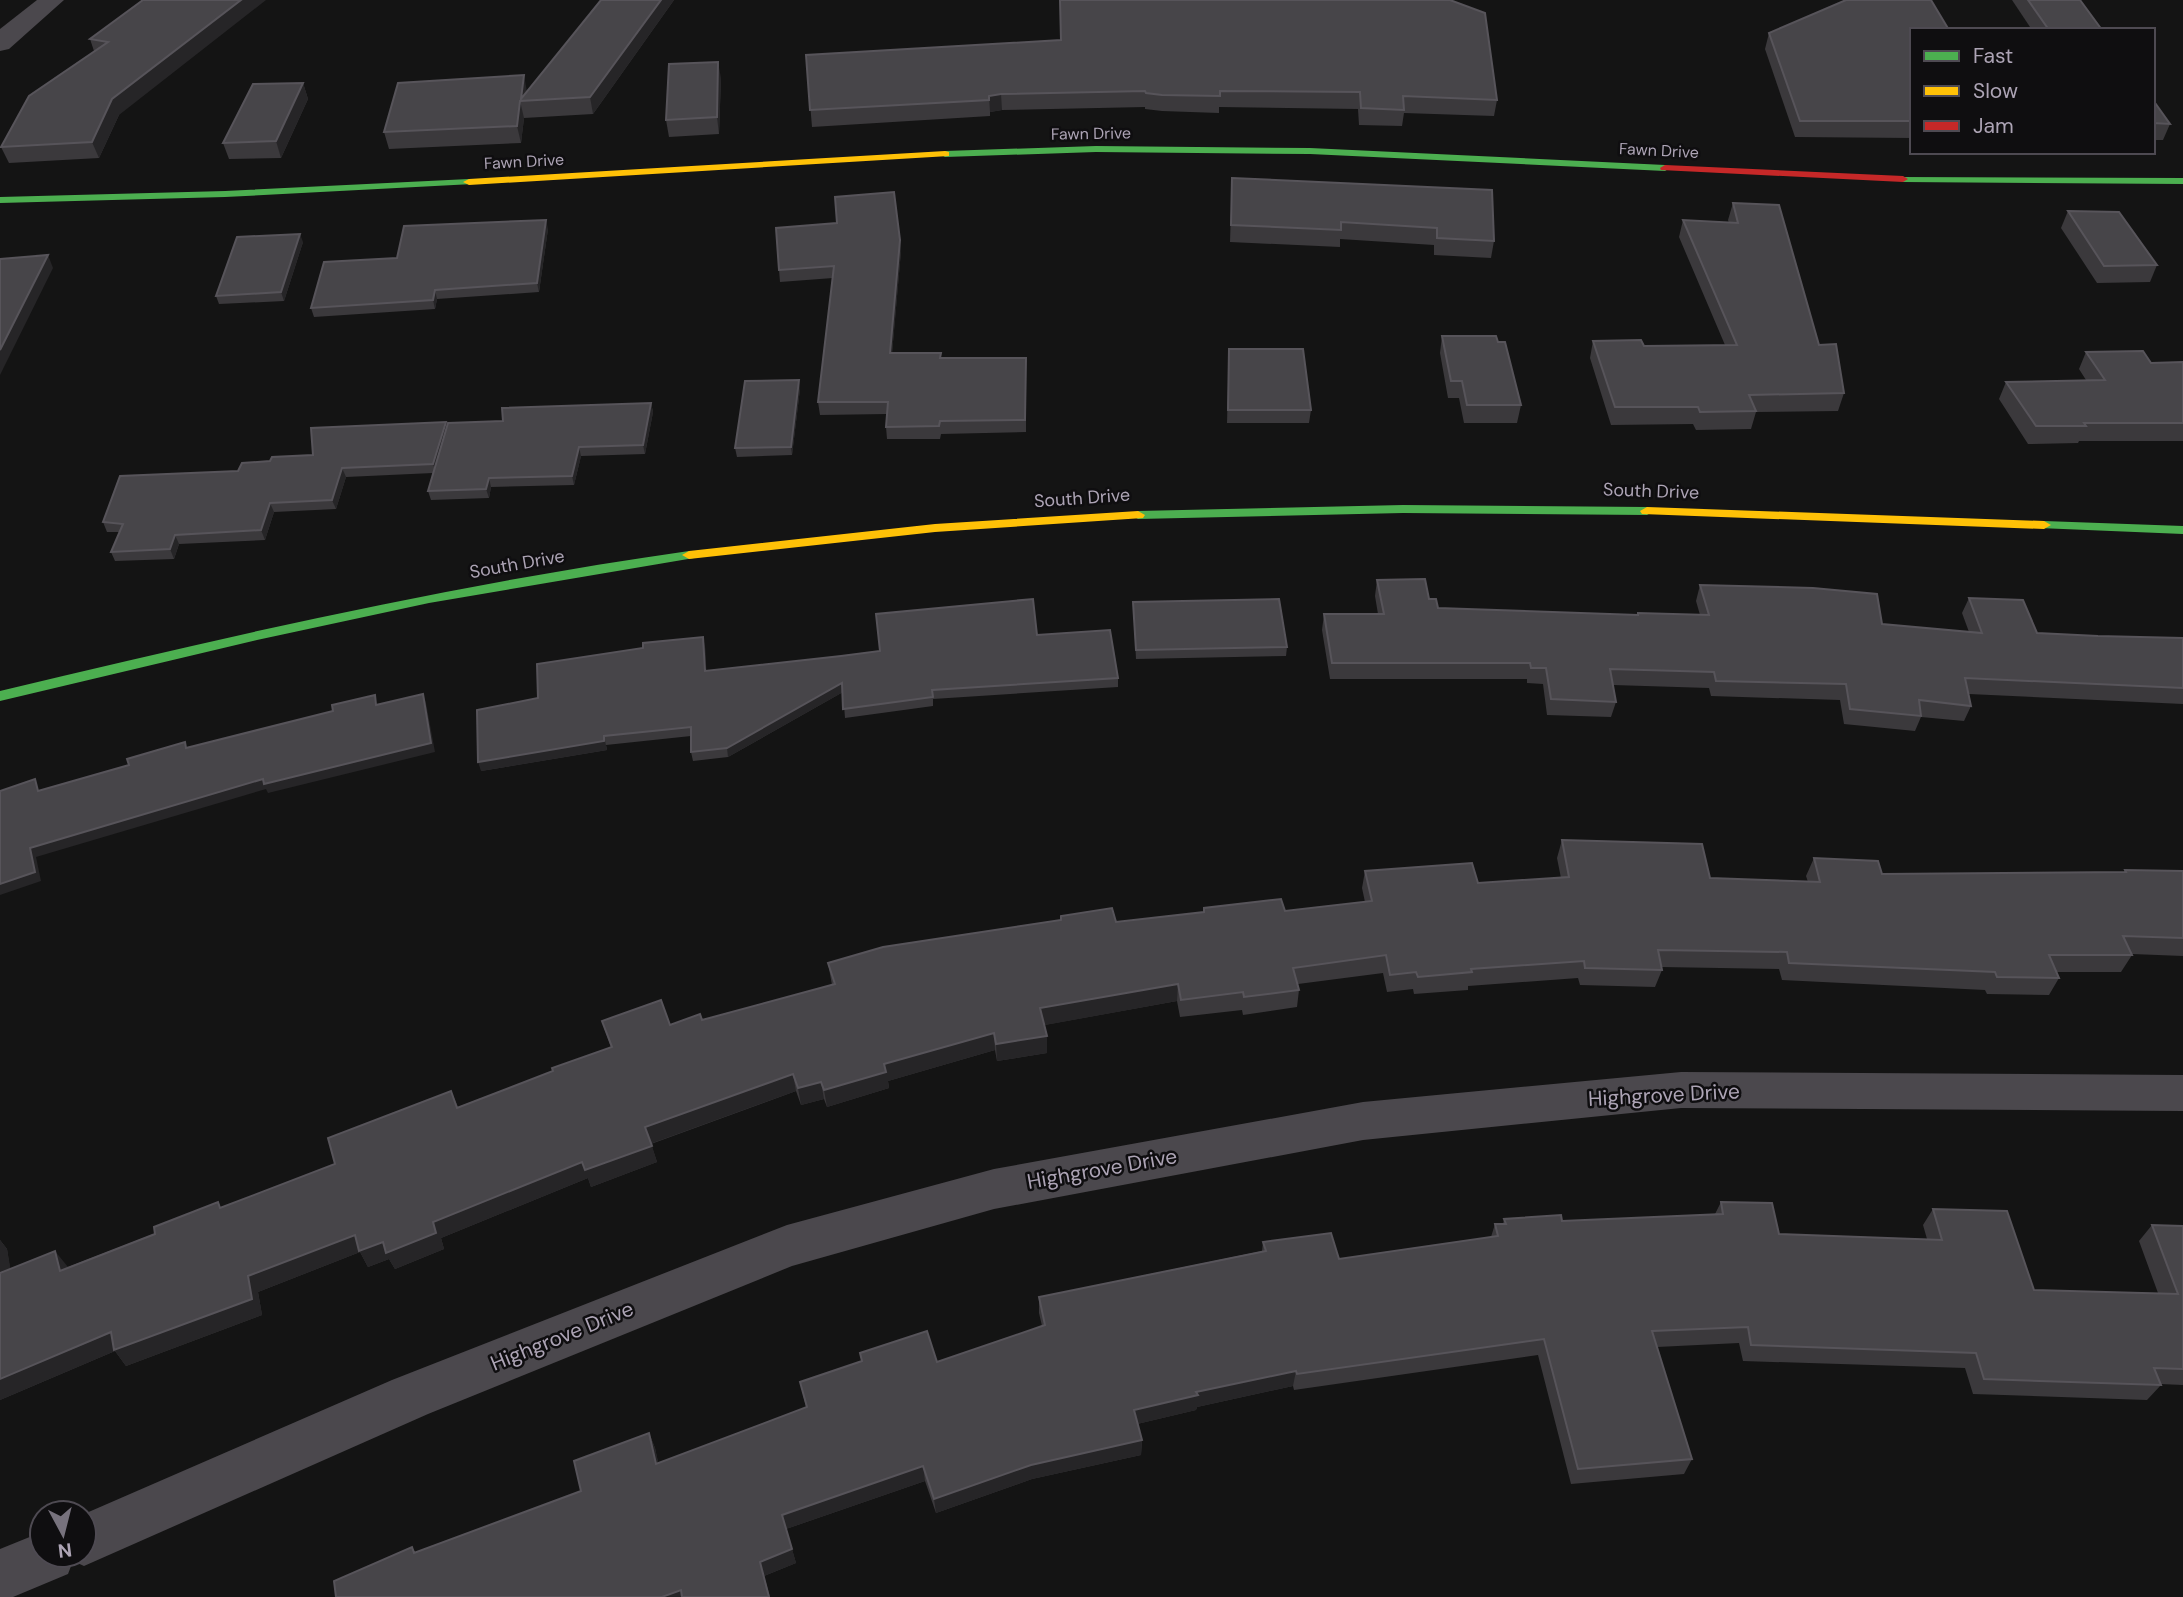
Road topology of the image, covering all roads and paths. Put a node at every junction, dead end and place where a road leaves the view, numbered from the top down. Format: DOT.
graph roads {
  1 [pos="52,0"];
  2 [pos="0,44"];
  3 [pos="2183,181"];
  4 [pos="0,200"];
  5 [pos="2183,530"];
  6 [pos="0,696"];
  7 [pos="2183,1093"];
  8 [pos="98,1534"];
  9 [pos="28,1564"];
  10 [pos="0,1576"];
  1 -- 2 [label="street"];
  3 -- 4 [label="street, Fawn Drive"];
  5 -- 6 [label="street, South Drive"];
  7 -- 8 [label="street, Highgrove Drive"];
  9 -- 10 [label="street"];
}
